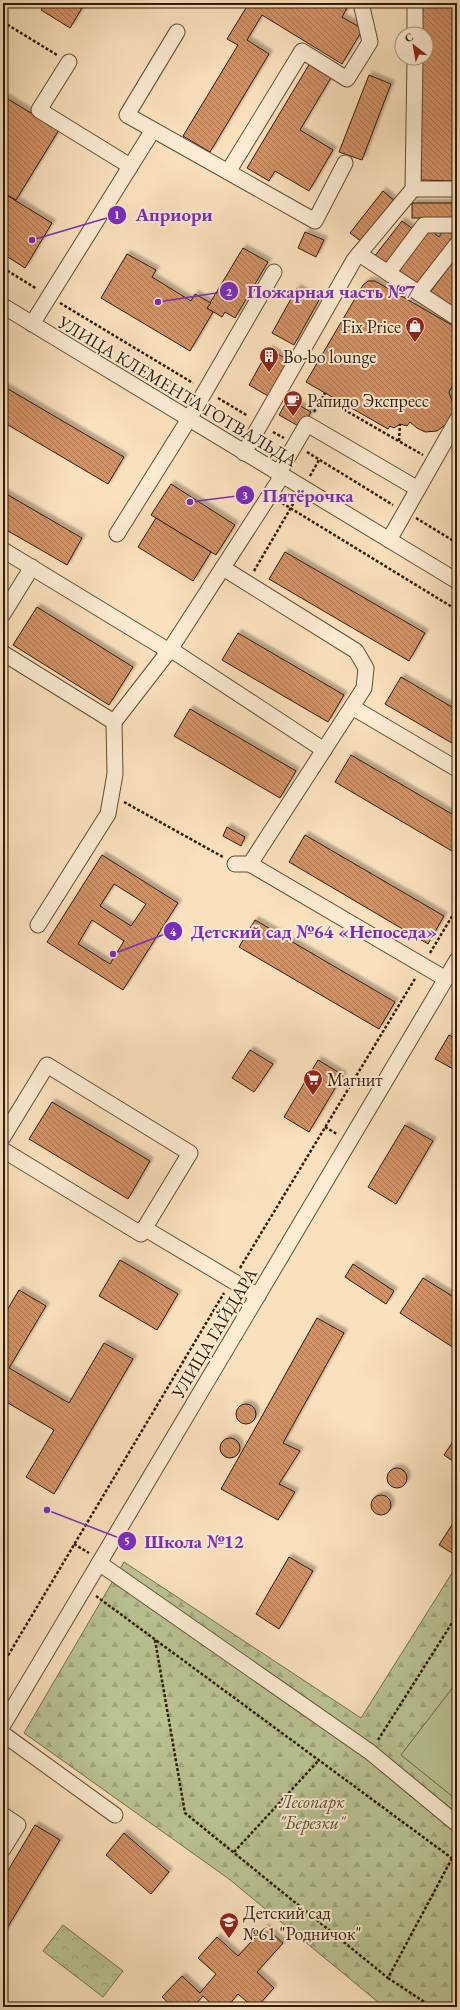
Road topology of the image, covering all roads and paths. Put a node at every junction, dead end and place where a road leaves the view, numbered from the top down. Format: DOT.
graph roads {
  1 [pos="361,3"];
  2 [pos="416,3"];
  3 [pos="3,22"];
  4 [pos="415,26"];
  5 [pos="176,32"];
  6 [pos="69,62"];
  7 [pos="415,66"];
  8 [pos="153,130"];
  9 [pos="345,163"];
  10 [pos="130,166"];
  11 [pos="228,172"];
  12 [pos="413,189"];
  13 [pos="457,189"];
  14 [pos="457,225"];
  15 [pos="457,244"];
  16 [pos="359,254"];
  17 [pos="3,268"];
  18 [pos="274,272"];
  19 [pos="388,273"];
  20 [pos="419,293"];
  21 [pos="49,296"];
  22 [pos="3,306"];
  23 [pos="457,318"];
  24 [pos="32,324"];
  25 [pos="205,391"];
  26 [pos="325,393"];
  27 [pos="322,397"];
  28 [pos="189,419"];
  29 [pos="457,420"];
  30 [pos="260,424"];
  31 [pos="307,424"];
  32 [pos="400,424"];
  33 [pos="437,431"];
  34 [pos="399,441"];
  35 [pos="295,445"];
  36 [pos="443,445"];
  37 [pos="244,453"];
  38 [pos="319,460"];
  39 [pos="434,461"];
  40 [pos="280,475"];
  41 [pos="302,489"];
  42 [pos="418,489"];
  43 [pos="270,495"];
  44 [pos="291,508"];
  45 [pos="405,511"];
  46 [pos="117,534"];
  47 [pos="389,540"];
  48 [pos="457,543"];
  49 [pos="3,550"];
  50 [pos="32,567"];
  51 [pos="223,568"];
  52 [pos="457,581"];
  53 [pos="247,583"];
  54 [pos="457,610"];
  55 [pos="3,614"];
  56 [pos="169,650"];
  57 [pos="3,653"];
  58 [pos="352,707"];
  59 [pos="114,722"];
  60 [pos="324,750"];
  61 [pos="457,769"];
  62 [pos="112,794"];
  63 [pos="242,864"];
  64 [pos="38,925"];
  65 [pos="457,960"];
  66 [pos="446,979"];
  67 [pos="3,1137"];
  68 [pos="3,1150"];
  69 [pos="144,1228"];
  70 [pos="258,1296"];
  71 [pos="99,1563"];
  72 [pos="96,1596"];
  73 [pos="457,1615"];
  74 [pos="155,1640"];
  75 [pos="8,1705"];
  76 [pos="3,1725"];
  77 [pos="3,1734"];
  78 [pos="370,1752"];
  79 [pos="319,1760"];
  80 [pos="3,1815"];
  81 [pos="115,1815"];
  82 [pos="457,1824"];
  83 [pos="3,1849"];
  84 [pos="457,1849"];
  85 [pos="234,1852"];
  86 [pos="453,1859"];
  87 [pos="388,1978"];
  88 [pos="432,2007"];
  1 -- 11 [label="street"];
  2 -- 4 [label="street"];
  3 -- 6 [label="path"];
  5 -- 8 [label="street"];
  6 -- 10 [label="street"];
  7 -- 12 [label="street"];
  8 -- 10 [label="street"];
  8 -- 11 [label="street"];
  9 -- 11 [label="street"];
  10 -- 21 [label="street"];
  12 -- 13 [label="street"];
  12 -- 16 [label="street"];
  14 -- 19 [label="street"];
  15 -- 20 [label="street"];
  16 -- 19 [label="street"];
  16 -- 30 [label="street"];
  17 -- 21 [label="path"];
  18 -- 25 [label="street"];
  19 -- 20 [label="street"];
  20 -- 23 [label="street"];
  21 -- 24 [label="street"];
  21 -- 25 [label="path"];
  22 -- 24 [label="street, УЛИЦА КЛЕМЕНТА ГОТВАЛЬДА"];
  24 -- 28 [label="street, УЛИЦА КЛЕМЕНТА ГОТВАЛЬДА"];
  25 -- 28 [label="street"];
  25 -- 30 [label="path"];
  26 -- 27 [label="path"];
  27 -- 31 [label="path"];
  27 -- 34 [label="path"];
  28 -- 37 [label="street, УЛИЦА КЛЕМЕНТА ГОТВАЛЬДА"];
  28 -- 46 [label="street"];
  29 -- 36 [label="street"];
  30 -- 35 [label="path"];
  30 -- 37 [label="street"];
  31 -- 35 [label="street"];
  31 -- 42 [label="street"];
  32 -- 34 [label="path"];
  33 -- 36 [label="street"];
  34 -- 39 [label="path"];
  35 -- 38 [label="path"];
  35 -- 40 [label="street"];
  36 -- 39 [label="street"];
  37 -- 40 [label="street, УЛИЦА КЛЕМЕНТА ГОТВАЛЬДА"];
  38 -- 41 [label="path"];
  38 -- 45 [label="path"];
  39 -- 42 [label="street"];
  40 -- 41 [label="street, УЛИЦА КЛЕМЕНТА ГОТВАЛЬДА"];
  40 -- 43 [label="street"];
  41 -- 44 [label="path"];
  41 -- 47 [label="street, УЛИЦА КЛЕМЕНТА ГОТВАЛЬДА"];
  42 -- 45 [label="street"];
  43 -- 44 [label="path"];
  43 -- 51 [label="street"];
  44 -- 53 [label="path"];
  44 -- 54 [label="path"];
  45 -- 47 [label="street"];
  45 -- 48 [label="path"];
  47 -- 52 [label="street, УЛИЦА КЛЕМЕНТА ГОТВАЛЬДА"];
  49 -- 50 [label="street"];
  50 -- 55 [label="street"];
  50 -- 56 [label="street"];
  51 -- 53 [label="street"];
  51 -- 56 [label="street"];
  53 -- 58 [label="street"];
  56 -- 59 [label="street"];
  56 -- 60 [label="street"];
  57 -- 59 [label="street"];
  58 -- 60 [label="street"];
  58 -- 61 [label="street"];
  59 -- 62 [label="street"];
  60 -- 63 [label="street"];
  62 -- 63 [label="path"];
  62 -- 64 [label="street"];
  63 -- 66 [label="street"];
  65 -- 66 [label="street, УЛИЦА ГАЙДАРА"];
  66 -- 70 [label="street, УЛИЦА ГАЙДАРА"];
  67 -- 69 [label="street"];
  68 -- 69 [label="street"];
  69 -- 70 [label="street"];
  70 -- 71 [label="street, УЛИЦА ГАЙДАРА"];
  71 -- 75 [label="street, УЛИЦА ГАЙДАРА"];
  71 -- 78 [label="street"];
  72 -- 74 [label="path"];
  73 -- 78 [label="path"];
  74 -- 79 [label="path"];
  74 -- 85 [label="path"];
  75 -- 76 [label="street, УЛИЦА ГАЙДАРА"];
  77 -- 81 [label="street"];
  78 -- 82 [label="street"];
  79 -- 85 [label="path"];
  79 -- 86 [label="path"];
  80 -- 83 [label="street"];
  84 -- 86 [label="path"];
  85 -- 87 [label="path"];
  86 -- 87 [label="path"];
  87 -- 88 [label="path"];
}
